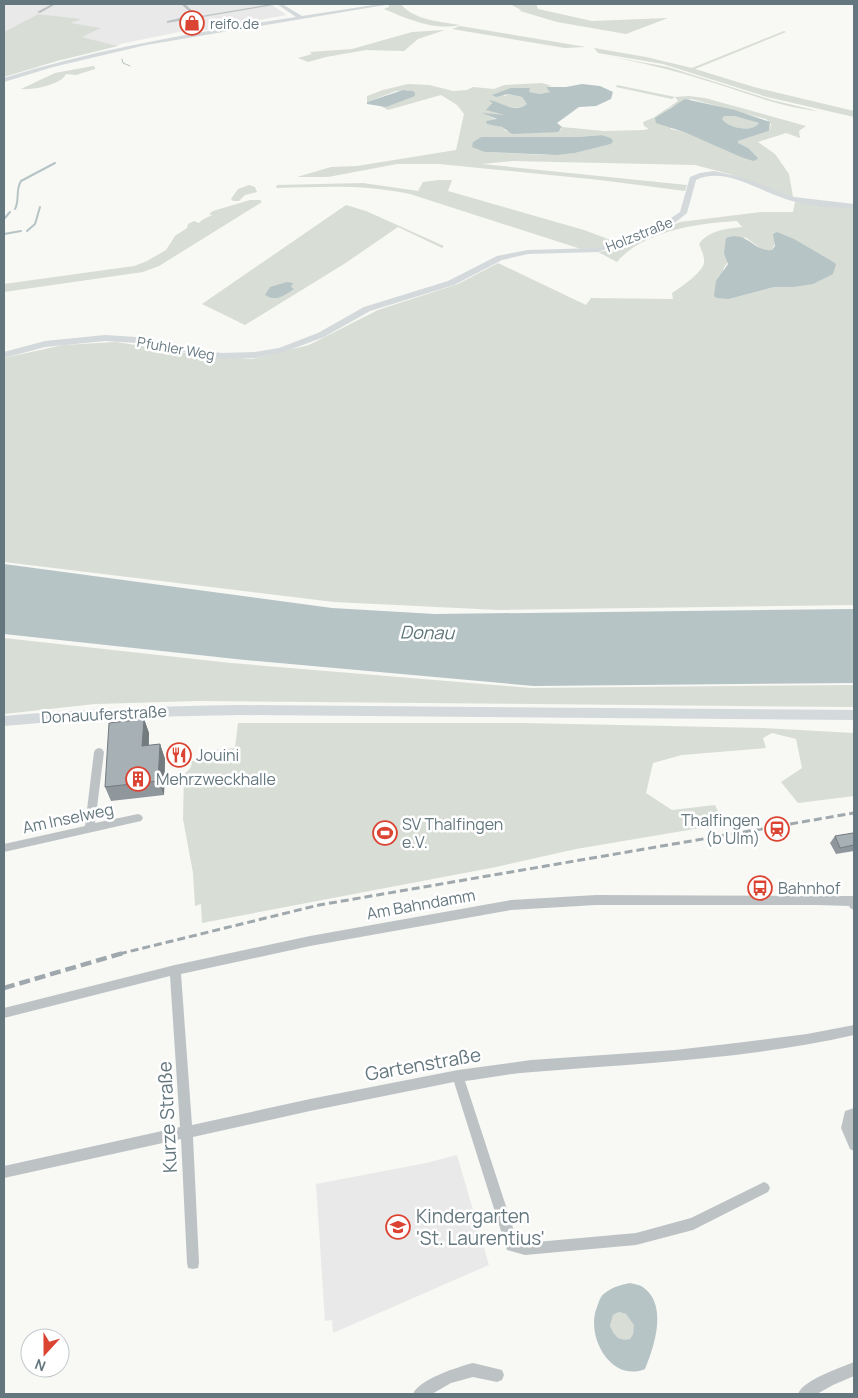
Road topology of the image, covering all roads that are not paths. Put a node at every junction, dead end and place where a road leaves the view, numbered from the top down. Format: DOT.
graph roads {
  1 [pos="54,4"];
  2 [pos="183,4"];
  3 [pos="278,4"];
  4 [pos="388,4"];
  5 [pos="39,12"];
  6 [pos="294,12"];
  7 [pos="322,15"];
  8 [pos="196,16"];
  9 [pos="301,18"];
  10 [pos="168,22"];
  11 [pos="4,80"];
  12 [pos="854,206"];
  13 [pos="343,323"];
  14 [pos="4,355"];
  15 [pos="854,716"];
  16 [pos="4,721"];
  17 [pos="99,752"];
  18 [pos="138,818"];
  19 [pos="90,827"];
  20 [pos="4,848"];
  21 [pos="853,903"];
  22 [pos="175,970"];
  23 [pos="4,1013"];
  24 [pos="854,1030"];
  25 [pos="458,1076"];
  26 [pos="854,1114"];
  27 [pos="187,1132"];
  28 [pos="854,1145"];
  29 [pos="4,1172"];
  30 [pos="764,1188"];
  31 [pos="193,1263"];
  32 [pos="854,1369"];
  33 [pos="497,1375"];
  34 [pos="420,1394"];
  35 [pos="805,1394"];
  1 -- 5 [label="street"];
  2 -- 8 [label="street"];
  3 -- 6 [label="street"];
  3 -- 8 [label="street"];
  4 -- 7 [label="street"];
  6 -- 7 [label="street"];
  6 -- 9 [label="street"];
  7 -- 9 [label="street"];
  8 -- 10 [label="street"];
  9 -- 11 [label="street"];
  12 -- 13 [label="street, Holzstraße"];
  13 -- 14 [label="street, Pfuhler Weg"];
  15 -- 16 [label="street, Donauuferstraße"];
  17 -- 19 [label="street"];
  18 -- 19 [label="street, Am Inselweg"];
  19 -- 20 [label="street, Am Inselweg"];
  21 -- 22 [label="street, Am Bahndamm"];
  22 -- 23 [label="street, Am Bahndamm"];
  22 -- 27 [label="street, Kurze Straße"];
  24 -- 25 [label="street, Gartenstraße"];
  25 -- 27 [label="street, Gartenstraße"];
  25 -- 30 [label="street"];
  26 -- 28 [label="street"];
  27 -- 29 [label="street, Gartenstraße"];
  27 -- 31 [label="street, Kurze Straße"];
  32 -- 35 [label="street"];
  33 -- 34 [label="street"];
}
